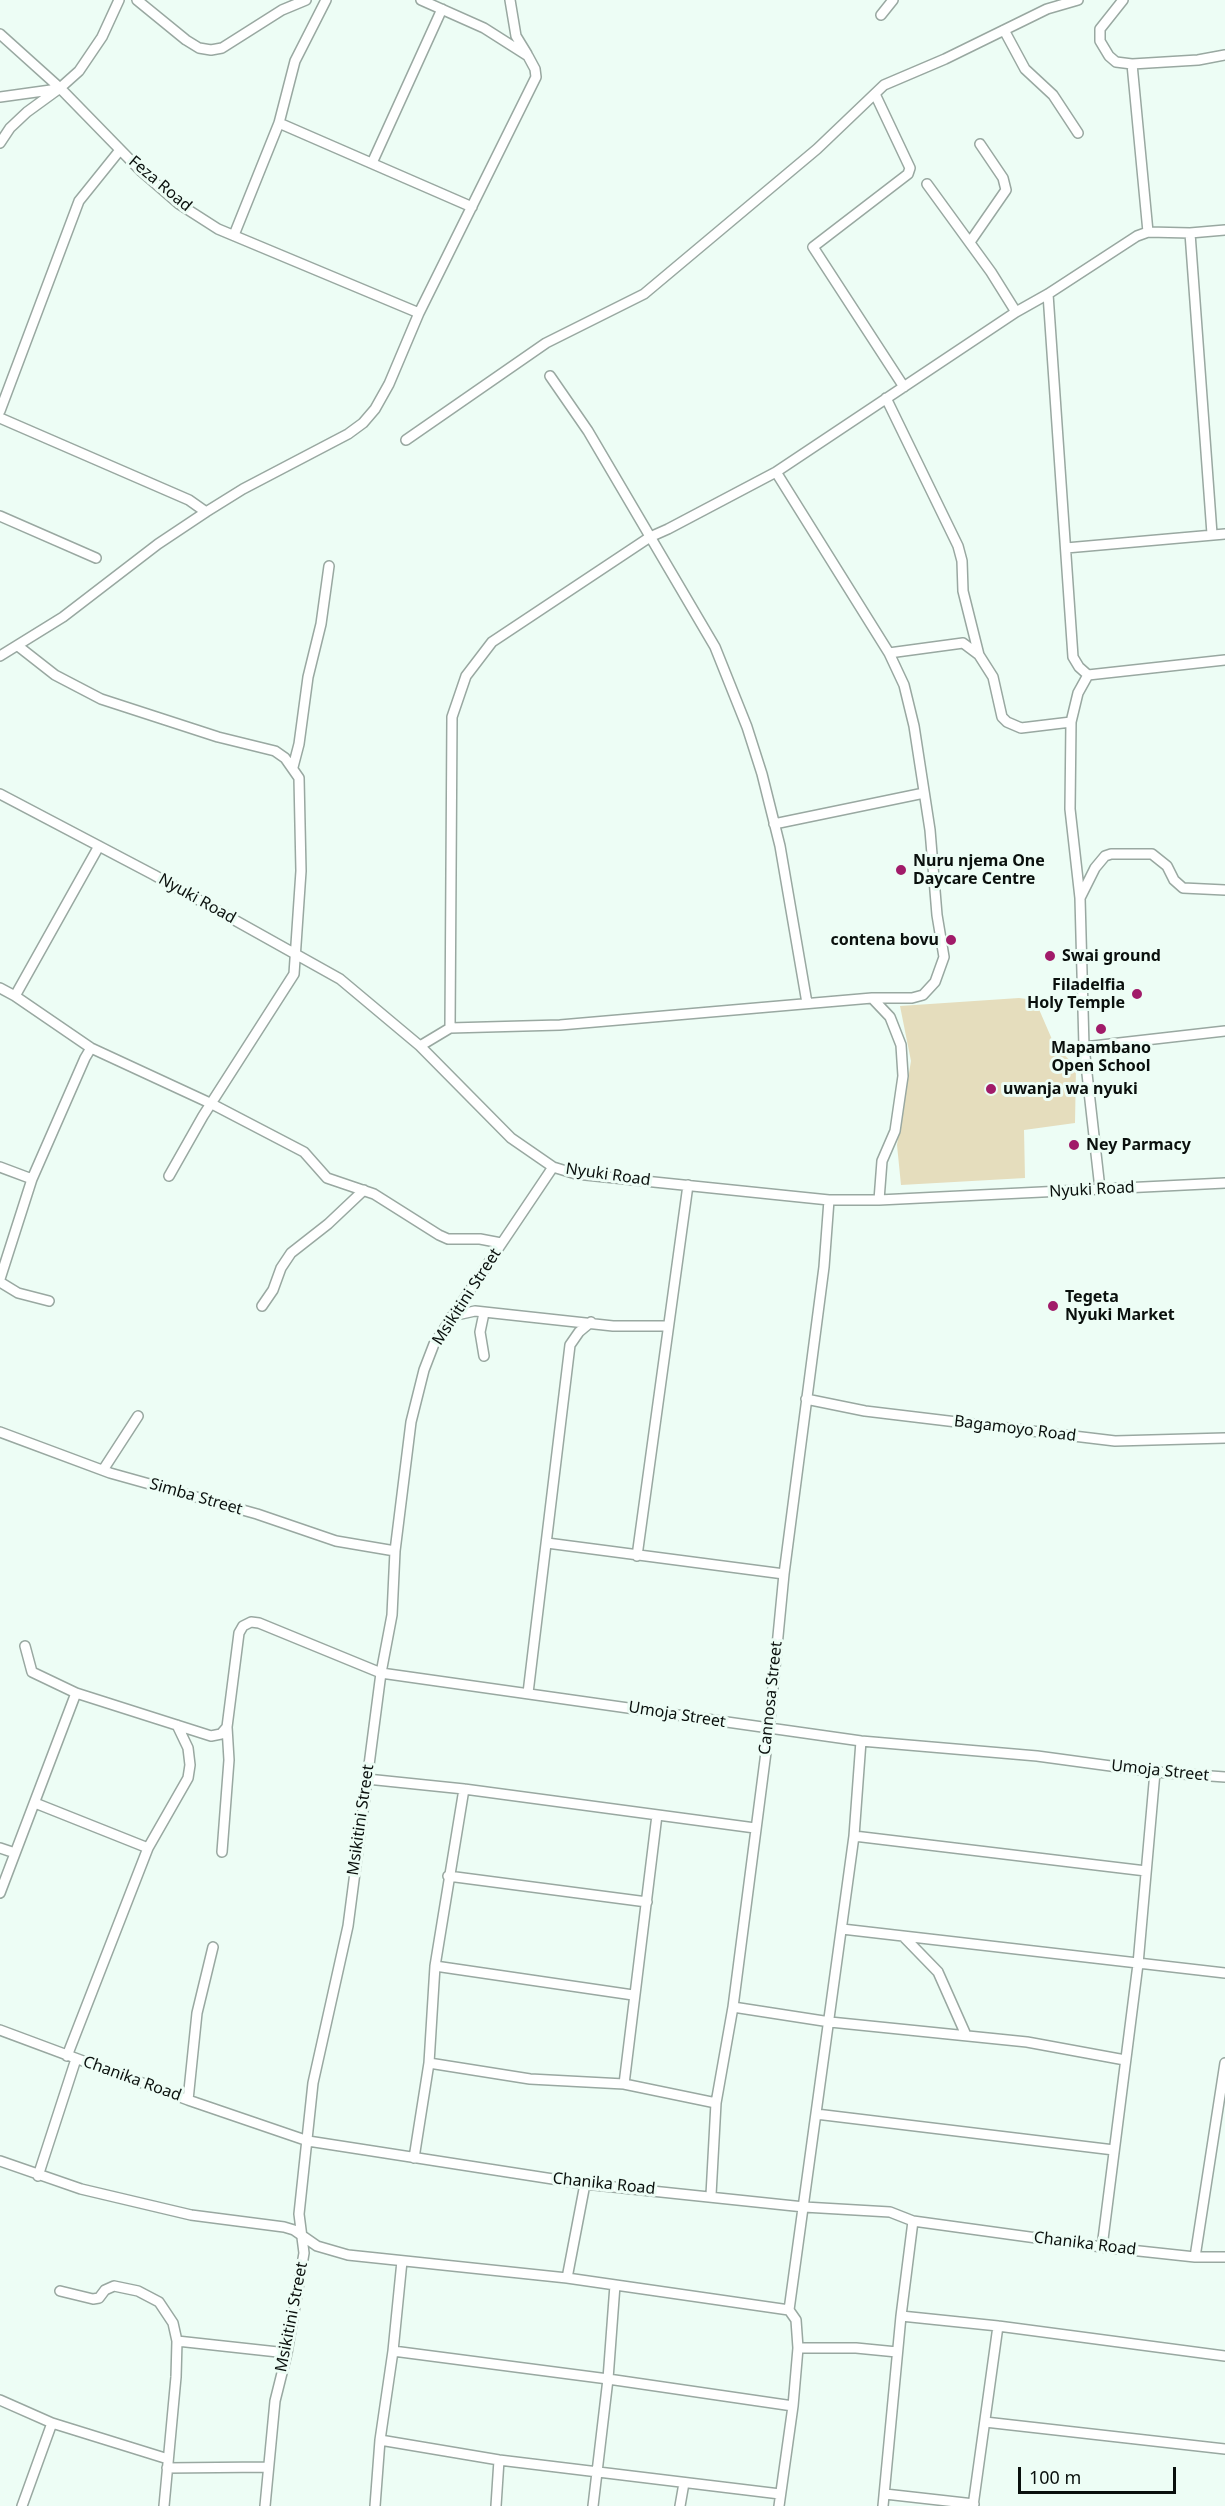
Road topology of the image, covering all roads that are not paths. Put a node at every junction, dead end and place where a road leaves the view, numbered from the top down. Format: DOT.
graph roads {
  1 [pos="118,0"];
  2 [pos="137,0"];
  3 [pos="306,0"];
  4 [pos="326,0"];
  5 [pos="421,0"];
  6 [pos="510,0"];
  7 [pos="893,0"];
  8 [pos="1078,0"];
  9 [pos="1123,0"];
  10 [pos="442,9"];
  11 [pos="881,15"];
  12 [pos="1004,30"];
  13 [pos="0,34"];
  14 [pos="1225,55"];
  15 [pos="528,56"];
  16 [pos="1132,64"];
  17 [pos="60,88"];
  18 [pos="875,94"];
  19 [pos="0,98"];
  20 [pos="279,123"];
  21 [pos="1078,133"];
  22 [pos="0,143"];
  23 [pos="980,144"];
  24 [pos="120,150"];
  25 [pos="372,163"];
  26 [pos="927,184"];
  27 [pos="472,207"];
  28 [pos="1225,230"];
  29 [pos="1148,232"];
  30 [pos="1190,233"];
  31 [pos="234,235"];
  32 [pos="970,242"];
  33 [pos="1048,294"];
  34 [pos="1016,312"];
  35 [pos="419,313"];
  36 [pos="550,376"];
  37 [pos="904,387"];
  38 [pos="886,398"];
  39 [pos="0,411"];
  40 [pos="0,418"];
  41 [pos="406,440"];
  42 [pos="776,472"];
  43 [pos="206,512"];
  44 [pos="0,516"];
  45 [pos="1212,534"];
  46 [pos="1225,534"];
  47 [pos="650,537"];
  48 [pos="1066,548"];
  49 [pos="96,558"];
  50 [pos="329,566"];
  51 [pos="18,646"];
  52 [pos="889,653"];
  53 [pos="979,655"];
  54 [pos="0,656"];
  55 [pos="1225,660"];
  56 [pos="1088,675"];
  57 [pos="1071,722"];
  58 [pos="293,767"];
  59 [pos="924,793"];
  60 [pos="0,794"];
  61 [pos="774,824"];
  62 [pos="99,846"];
  63 [pos="1225,890"];
  64 [pos="1080,898"];
  65 [pos="297,954"];
  66 [pos="0,988"];
  67 [pos="15,996"];
  68 [pos="873,998"];
  69 [pos="807,1003"];
  70 [pos="450,1028"];
  71 [pos="1225,1031"];
  72 [pos="420,1046"];
  73 [pos="1084,1047"];
  74 [pos="91,1048"];
  75 [pos="212,1104"];
  76 [pos="0,1167"];
  77 [pos="553,1167"];
  78 [pos="169,1176"];
  79 [pos="32,1179"];
  80 [pos="1225,1183"];
  81 [pos="688,1185"];
  82 [pos="1100,1189"];
  83 [pos="364,1190"];
  84 [pos="829,1200"];
  85 [pos="879,1200"];
  86 [pos="501,1243"];
  87 [pos="0,1281"];
  88 [pos="49,1301"];
  89 [pos="262,1306"];
  90 [pos="484,1313"];
  91 [pos="452,1316"];
  92 [pos="591,1322"];
  93 [pos="668,1326"];
  94 [pos="484,1356"];
  95 [pos="806,1399"];
  96 [pos="138,1416"];
  97 [pos="0,1432"];
  98 [pos="1225,1438"];
  99 [pos="103,1470"];
  100 [pos="547,1543"];
  101 [pos="395,1551"];
  102 [pos="636,1556"];
  103 [pos="784,1574"];
  104 [pos="25,1646"];
  105 [pos="381,1673"];
  106 [pos="76,1693"];
  107 [pos="528,1693"];
  108 [pos="177,1725"];
  109 [pos="227,1727"];
  110 [pos="769,1729"];
  111 [pos="861,1741"];
  112 [pos="1155,1772"];
  113 [pos="1225,1777"];
  114 [pos="367,1779"];
  115 [pos="464,1789"];
  116 [pos="35,1803"];
  117 [pos="657,1815"];
  118 [pos="755,1828"];
  119 [pos="854,1836"];
  120 [pos="0,1848"];
  121 [pos="148,1848"];
  122 [pos="222,1852"];
  123 [pos="15,1854"];
  124 [pos="1146,1871"];
  125 [pos="448,1876"];
  126 [pos="0,1893"];
  127 [pos="647,1902"];
  128 [pos="842,1929"];
  129 [pos="903,1936"];
  130 [pos="213,1947"];
  131 [pos="1138,1964"];
  132 [pos="435,1966"];
  133 [pos="1225,1973"];
  134 [pos="633,1995"];
  135 [pos="733,2007"];
  136 [pos="830,2022"];
  137 [pos="0,2030"];
  138 [pos="966,2036"];
  139 [pos="71,2057"];
  140 [pos="1125,2060"];
  141 [pos="429,2063"];
  142 [pos="1225,2066"];
  143 [pos="624,2085"];
  144 [pos="188,2100"];
  145 [pos="716,2103"];
  146 [pos="816,2114"];
  147 [pos="308,2141"];
  148 [pos="1114,2150"];
  149 [pos="414,2158"];
  150 [pos="0,2162"];
  151 [pos="38,2176"];
  152 [pos="585,2184"];
  153 [pos="711,2195"];
  154 [pos="804,2206"];
  155 [pos="913,2221"];
  156 [pos="302,2236"];
  157 [pos="1102,2247"];
  158 [pos="1195,2257"];
  159 [pos="1225,2257"];
  160 [pos="402,2261"];
  161 [pos="567,2278"];
  162 [pos="615,2285"];
  163 [pos="60,2290"];
  164 [pos="789,2310"];
  165 [pos="901,2316"];
  166 [pos="998,2326"];
  167 [pos="177,2341"];
  168 [pos="798,2348"];
  169 [pos="393,2351"];
  170 [pos="897,2352"];
  171 [pos="287,2353"];
  172 [pos="1225,2356"];
  173 [pos="608,2379"];
  174 [pos="0,2400"];
  175 [pos="793,2406"];
  176 [pos="984,2422"];
  177 [pos="52,2423"];
  178 [pos="380,2440"];
  179 [pos="1225,2449"];
  180 [pos="500,2460"];
  181 [pos="167,2464"];
  182 [pos="268,2467"];
  183 [pos="596,2472"];
  184 [pos="684,2483"];
  185 [pos="780,2494"];
  186 [pos="885,2494"];
  187 [pos="973,2505"];
  188 [pos="22,2506"];
  189 [pos="164,2506"];
  190 [pos="265,2506"];
  191 [pos="375,2506"];
  192 [pos="496,2506"];
  193 [pos="592,2506"];
  194 [pos="680,2506"];
  195 [pos="779,2506"];
  196 [pos="883,2506"];
  1 -- 17 [label="street"];
  2 -- 3 [label="street"];
  4 -- 20 [label="street"];
  5 -- 10 [label="street"];
  6 -- 15 [label="street"];
  7 -- 11 [label="street"];
  8 -- 12 [label="street"];
  9 -- 16 [label="street"];
  10 -- 15 [label="street"];
  10 -- 25 [label="street"];
  12 -- 18 [label="street"];
  12 -- 21 [label="street"];
  13 -- 17 [label="street, Feza Road"];
  14 -- 16 [label="street"];
  15 -- 27 [label="street"];
  16 -- 29 [label="street"];
  17 -- 19 [label="street"];
  17 -- 22 [label="street"];
  17 -- 24 [label="street, Feza Road"];
  18 -- 37 [label="street"];
  18 -- 41 [label="street"];
  20 -- 25 [label="street"];
  20 -- 31 [label="street"];
  23 -- 32 [label="street"];
  24 -- 31 [label="street, Feza Road"];
  24 -- 39 [label="street"];
  25 -- 27 [label="street"];
  26 -- 32 [label="street"];
  27 -- 35 [label="street"];
  28 -- 30 [label="street"];
  29 -- 30 [label="street"];
  29 -- 33 [label="street"];
  30 -- 45 [label="street"];
  31 -- 35 [label="street, Feza Road"];
  32 -- 34 [label="street"];
  33 -- 34 [label="street"];
  33 -- 48 [label="street"];
  34 -- 37 [label="street"];
  35 -- 43 [label="street"];
  36 -- 47 [label="street"];
  37 -- 38 [label="street"];
  38 -- 42 [label="street"];
  38 -- 53 [label="street"];
  40 -- 43 [label="street"];
  42 -- 47 [label="street"];
  42 -- 52 [label="street"];
  43 -- 51 [label="street"];
  44 -- 49 [label="street"];
  45 -- 46 [label="street"];
  45 -- 48 [label="street"];
  47 -- 61 [label="street"];
  47 -- 70 [label="street"];
  48 -- 56 [label="street"];
  50 -- 58 [label="street"];
  51 -- 54 [label="street"];
  51 -- 58 [label="street"];
  52 -- 53 [label="street"];
  52 -- 59 [label="street"];
  53 -- 57 [label="street"];
  55 -- 56 [label="street"];
  56 -- 57 [label="street"];
  57 -- 64 [label="street"];
  58 -- 65 [label="street"];
  59 -- 61 [label="street"];
  59 -- 68 [label="street"];
  60 -- 62 [label="street, Nyuki Road"];
  61 -- 69 [label="street"];
  62 -- 65 [label="street, Nyuki Road"];
  62 -- 67 [label="street"];
  63 -- 64 [label="street"];
  64 -- 73 [label="street"];
  65 -- 72 [label="street, Nyuki Road"];
  65 -- 75 [label="street"];
  66 -- 67 [label="street"];
  67 -- 74 [label="street"];
  68 -- 69 [label="street"];
  68 -- 85 [label="street"];
  69 -- 70 [label="street"];
  70 -- 72 [label="street"];
  71 -- 73 [label="street"];
  72 -- 77 [label="street, Nyuki Road"];
  73 -- 82 [label="street"];
  74 -- 75 [label="street"];
  74 -- 79 [label="street"];
  75 -- 78 [label="street"];
  75 -- 83 [label="street"];
  76 -- 79 [label="street"];
  77 -- 81 [label="street, Nyuki Road"];
  77 -- 86 [label="street, Msikitini Street"];
  79 -- 87 [label="street"];
  80 -- 82 [label="street, Nyuki Road"];
  81 -- 84 [label="street, Nyuki Road"];
  81 -- 93 [label="street"];
  82 -- 85 [label="street, Nyuki Road"];
  83 -- 86 [label="street"];
  83 -- 89 [label="street"];
  84 -- 85 [label="street, Nyuki Road"];
  84 -- 95 [label="street, Cannosa Street"];
  86 -- 91 [label="street, Msikitini Street"];
  87 -- 88 [label="street"];
  90 -- 91 [label="street"];
  90 -- 92 [label="street"];
  90 -- 94 [label="street"];
  91 -- 101 [label="street, Msikitini Street"];
  92 -- 93 [label="street"];
  92 -- 100 [label="street"];
  93 -- 102 [label="street"];
  95 -- 98 [label="street, Bagamoyo Road"];
  95 -- 103 [label="street, Cannosa Street"];
  96 -- 99 [label="street"];
  97 -- 99 [label="street, Simba Street"];
  99 -- 101 [label="street, Simba Street"];
  100 -- 102 [label="street"];
  100 -- 107 [label="street"];
  101 -- 105 [label="street, Msikitini Street"];
  102 -- 103 [label="street"];
  103 -- 110 [label="street, Cannosa Street"];
  104 -- 106 [label="street"];
  105 -- 107 [label="street, Umoja Street"];
  105 -- 109 [label="street, Umoja Street"];
  105 -- 114 [label="street, Msikitini Street"];
  106 -- 108 [label="street"];
  106 -- 116 [label="street"];
  107 -- 110 [label="street, Umoja Street"];
  108 -- 109 [label="street"];
  108 -- 121 [label="street"];
  109 -- 122 [label="street"];
  110 -- 111 [label="street, Umoja Street"];
  110 -- 118 [label="street, Cannosa Street"];
  111 -- 112 [label="street, Umoja Street"];
  111 -- 119 [label="street"];
  112 -- 113 [label="street, Umoja Street"];
  112 -- 124 [label="street"];
  114 -- 115 [label="street"];
  114 -- 147 [label="street, Msikitini Street"];
  115 -- 117 [label="street"];
  115 -- 125 [label="street"];
  116 -- 121 [label="street"];
  116 -- 123 [label="street"];
  117 -- 118 [label="street"];
  117 -- 127 [label="street"];
  118 -- 135 [label="street, Cannosa Street"];
  119 -- 124 [label="street"];
  119 -- 128 [label="street"];
  120 -- 123 [label="street"];
  121 -- 139 [label="street"];
  123 -- 126 [label="street"];
  124 -- 131 [label="street"];
  125 -- 127 [label="street"];
  125 -- 132 [label="street"];
  127 -- 134 [label="street"];
  128 -- 129 [label="street"];
  128 -- 136 [label="street"];
  129 -- 131 [label="street"];
  129 -- 138 [label="street"];
  130 -- 144 [label="street"];
  131 -- 133 [label="street"];
  131 -- 140 [label="street"];
  132 -- 134 [label="street"];
  132 -- 141 [label="street"];
  134 -- 143 [label="street"];
  135 -- 136 [label="street"];
  135 -- 145 [label="street, Cannosa Street"];
  136 -- 138 [label="street"];
  136 -- 146 [label="street"];
  137 -- 139 [label="street, Chanika Road"];
  138 -- 140 [label="street"];
  139 -- 144 [label="street, Chanika Road"];
  139 -- 151 [label="street"];
  140 -- 148 [label="street"];
  141 -- 143 [label="street"];
  141 -- 149 [label="street"];
  142 -- 158 [label="street"];
  143 -- 145 [label="street"];
  144 -- 147 [label="street, Chanika Road"];
  145 -- 153 [label="street, Cannosa Street"];
  146 -- 148 [label="street"];
  146 -- 154 [label="street"];
  147 -- 149 [label="street, Chanika Road"];
  147 -- 156 [label="street, Msikitini Street"];
  148 -- 157 [label="street"];
  149 -- 152 [label="street, Chanika Road"];
  150 -- 151 [label="street"];
  151 -- 156 [label="street"];
  152 -- 153 [label="street, Chanika Road"];
  152 -- 161 [label="street"];
  153 -- 154 [label="street, Chanika Road"];
  154 -- 155 [label="street, Chanika Road"];
  154 -- 164 [label="street"];
  155 -- 157 [label="street, Chanika Road"];
  155 -- 165 [label="street"];
  156 -- 160 [label="street"];
  156 -- 171 [label="street, Msikitini Street"];
  157 -- 158 [label="street, Chanika Road"];
  158 -- 159 [label="street, Chanika Road"];
  160 -- 161 [label="street"];
  160 -- 169 [label="street"];
  161 -- 162 [label="street"];
  162 -- 164 [label="street"];
  162 -- 173 [label="street"];
  163 -- 167 [label="street"];
  164 -- 168 [label="street"];
  165 -- 166 [label="street"];
  165 -- 170 [label="street"];
  166 -- 172 [label="street"];
  166 -- 176 [label="street"];
  167 -- 171 [label="street"];
  167 -- 181 [label="street"];
  168 -- 170 [label="street"];
  168 -- 175 [label="street"];
  169 -- 173 [label="street"];
  169 -- 178 [label="street"];
  170 -- 186 [label="street"];
  171 -- 182 [label="street, Msikitini Street"];
  173 -- 175 [label="street"];
  173 -- 183 [label="street"];
  174 -- 177 [label="street"];
  175 -- 185 [label="street"];
  176 -- 179 [label="street"];
  176 -- 187 [label="street"];
  177 -- 181 [label="street"];
  177 -- 188 [label="street"];
  178 -- 180 [label="street"];
  178 -- 191 [label="street"];
  180 -- 183 [label="street"];
  180 -- 192 [label="street"];
  181 -- 182 [label="street"];
  181 -- 189 [label="street"];
  182 -- 190 [label="street, Msikitini Street"];
  183 -- 184 [label="street"];
  183 -- 193 [label="street"];
  184 -- 185 [label="street"];
  184 -- 194 [label="street"];
  185 -- 195 [label="street"];
  186 -- 187 [label="street"];
  186 -- 196 [label="street"];
}
